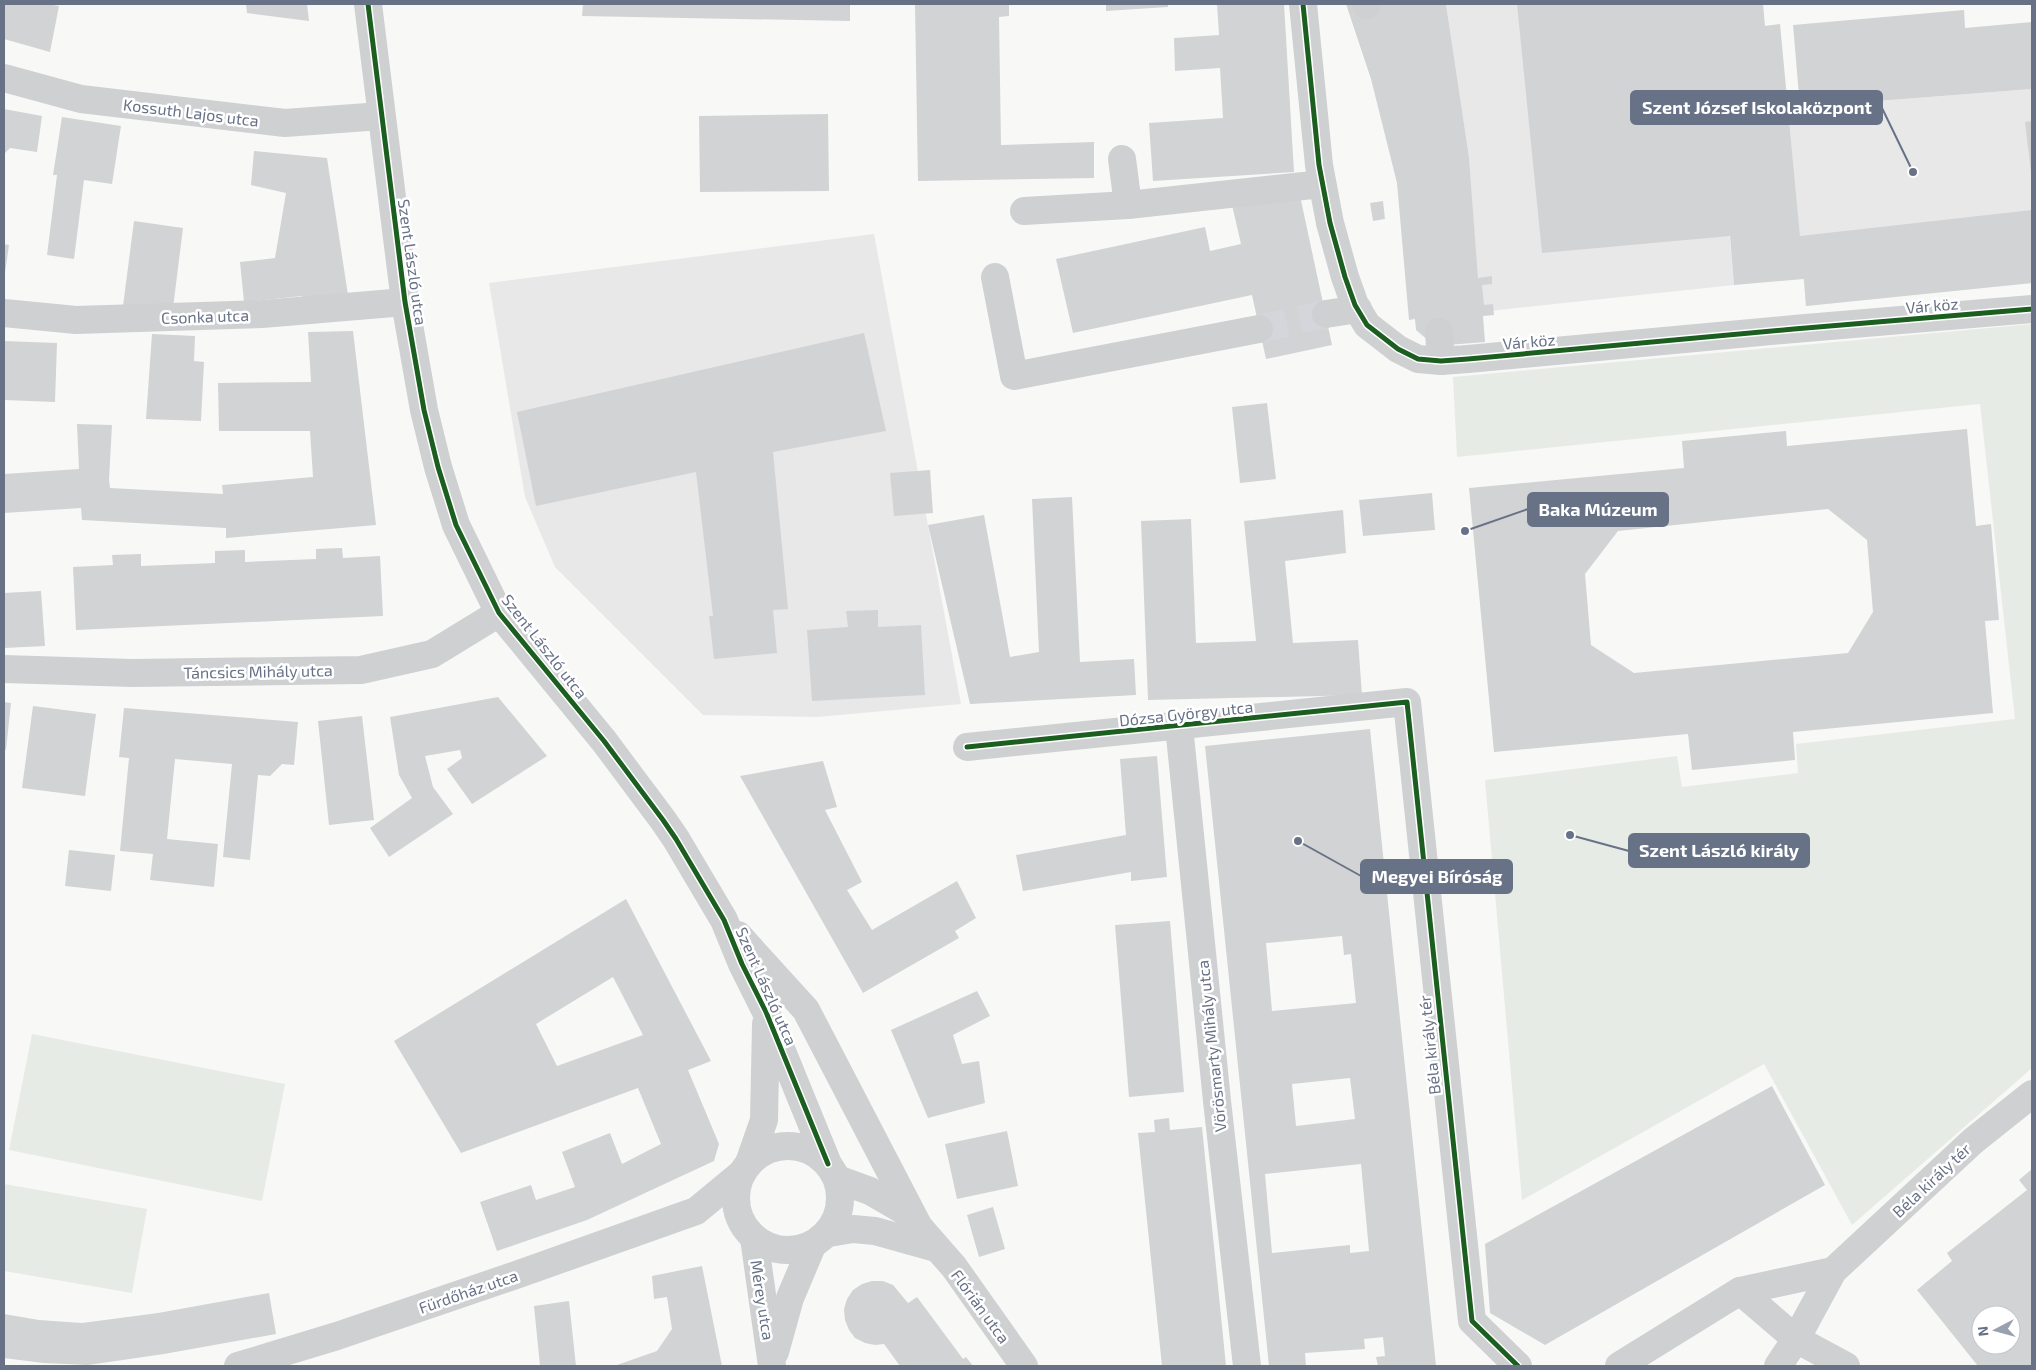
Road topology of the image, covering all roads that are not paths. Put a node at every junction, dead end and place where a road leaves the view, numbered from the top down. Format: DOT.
graph roads {
  1 [pos="368,4"];
  2 [pos="1303,4"];
  3 [pos="4,78"];
  4 [pos="380,116"];
  5 [pos="1122,159"];
  6 [pos="1322,184"];
  7 [pos="1128,205"];
  8 [pos="1024,211"];
  9 [pos="995,277"];
  10 [pos="405,302"];
  11 [pos="1358,309"];
  12 [pos="2032,309"];
  13 [pos="4,313"];
  14 [pos="1326,314"];
  15 [pos="1259,329"];
  16 [pos="1439,332"];
  17 [pos="1440,361"];
  18 [pos="499,613"];
  19 [pos="4,670"];
  20 [pos="1407,702"];
  21 [pos="1178,726"];
  22 [pos="966,747"];
  23 [pos="724,920"];
  24 [pos="766,1012"];
  25 [pos="2032,1094"];
  26 [pos="745,1168"];
  27 [pos="833,1171"];
  28 [pos="696,1211"];
  29 [pos="749,1232"];
  30 [pos="928,1238"];
  31 [pos="820,1240"];
  32 [pos="1833,1271"];
  33 [pos="1740,1291"];
  34 [pos="1796,1339"];
  35 [pos="772,1364"];
  36 [pos="238,1366"];
  37 [pos="1024,1366"];
  38 [pos="1247,1366"];
  39 [pos="1518,1366"];
  40 [pos="1619,1366"];
  41 [pos="1778,1366"];
  42 [pos="1846,1366"];
  1 -- 4 [label="street, Szent László utca"];
  2 -- 6 [label="street, Vár köz"];
  3 -- 4 [label="street, Kossuth Lajos utca"];
  4 -- 10 [label="street, Szent László utca"];
  5 -- 7 [label="street"];
  6 -- 7 [label="street"];
  6 -- 11 [label="street, Vár köz"];
  7 -- 8 [label="street"];
  9 -- 15 [label="street"];
  10 -- 13 [label="street, Csonka utca"];
  10 -- 18 [label="street, Szent László utca"];
  11 -- 14 [label="street"];
  11 -- 17 [label="street, Vár köz"];
  12 -- 17 [label="street, Vár köz"];
  16 -- 17 [label="street"];
  18 -- 19 [label="street, Táncsics Mihály utca"];
  18 -- 23 [label="street, Szent László utca"];
  20 -- 21 [label="street, Dózsa György utca"];
  20 -- 39 [label="street, Béla király tér"];
  21 -- 22 [label="street, Dózsa György utca"];
  21 -- 38 [label="street, Vörösmarty Mihály utca"];
  23 -- 24 [label="street, Szent László utca"];
  23 -- 30 [label="street"];
  24 -- 26 [label="street, Szent László utca"];
  24 -- 27 [label="street, Szent László utca"];
  25 -- 32 [label="street, Béla király tér"];
  26 -- 27 [label="street"];
  26 -- 28 [label="street, Fürdőház utca"];
  26 -- 29 [label="street"];
  27 -- 30 [label="street, Flórián utca"];
  27 -- 31 [label="street"];
  28 -- 29 [label="street"];
  28 -- 36 [label="street, Fürdőház utca"];
  29 -- 31 [label="street"];
  29 -- 35 [label="street, Mérey utca"];
  30 -- 31 [label="street"];
  30 -- 37 [label="street, Flórián utca"];
  31 -- 35 [label="street, Mérey utca"];
  32 -- 33 [label="street"];
  32 -- 34 [label="street, Béla király tér"];
  33 -- 34 [label="street"];
  33 -- 40 [label="street"];
  34 -- 41 [label="street, Béla király tér"];
  34 -- 42 [label="street"];
}
